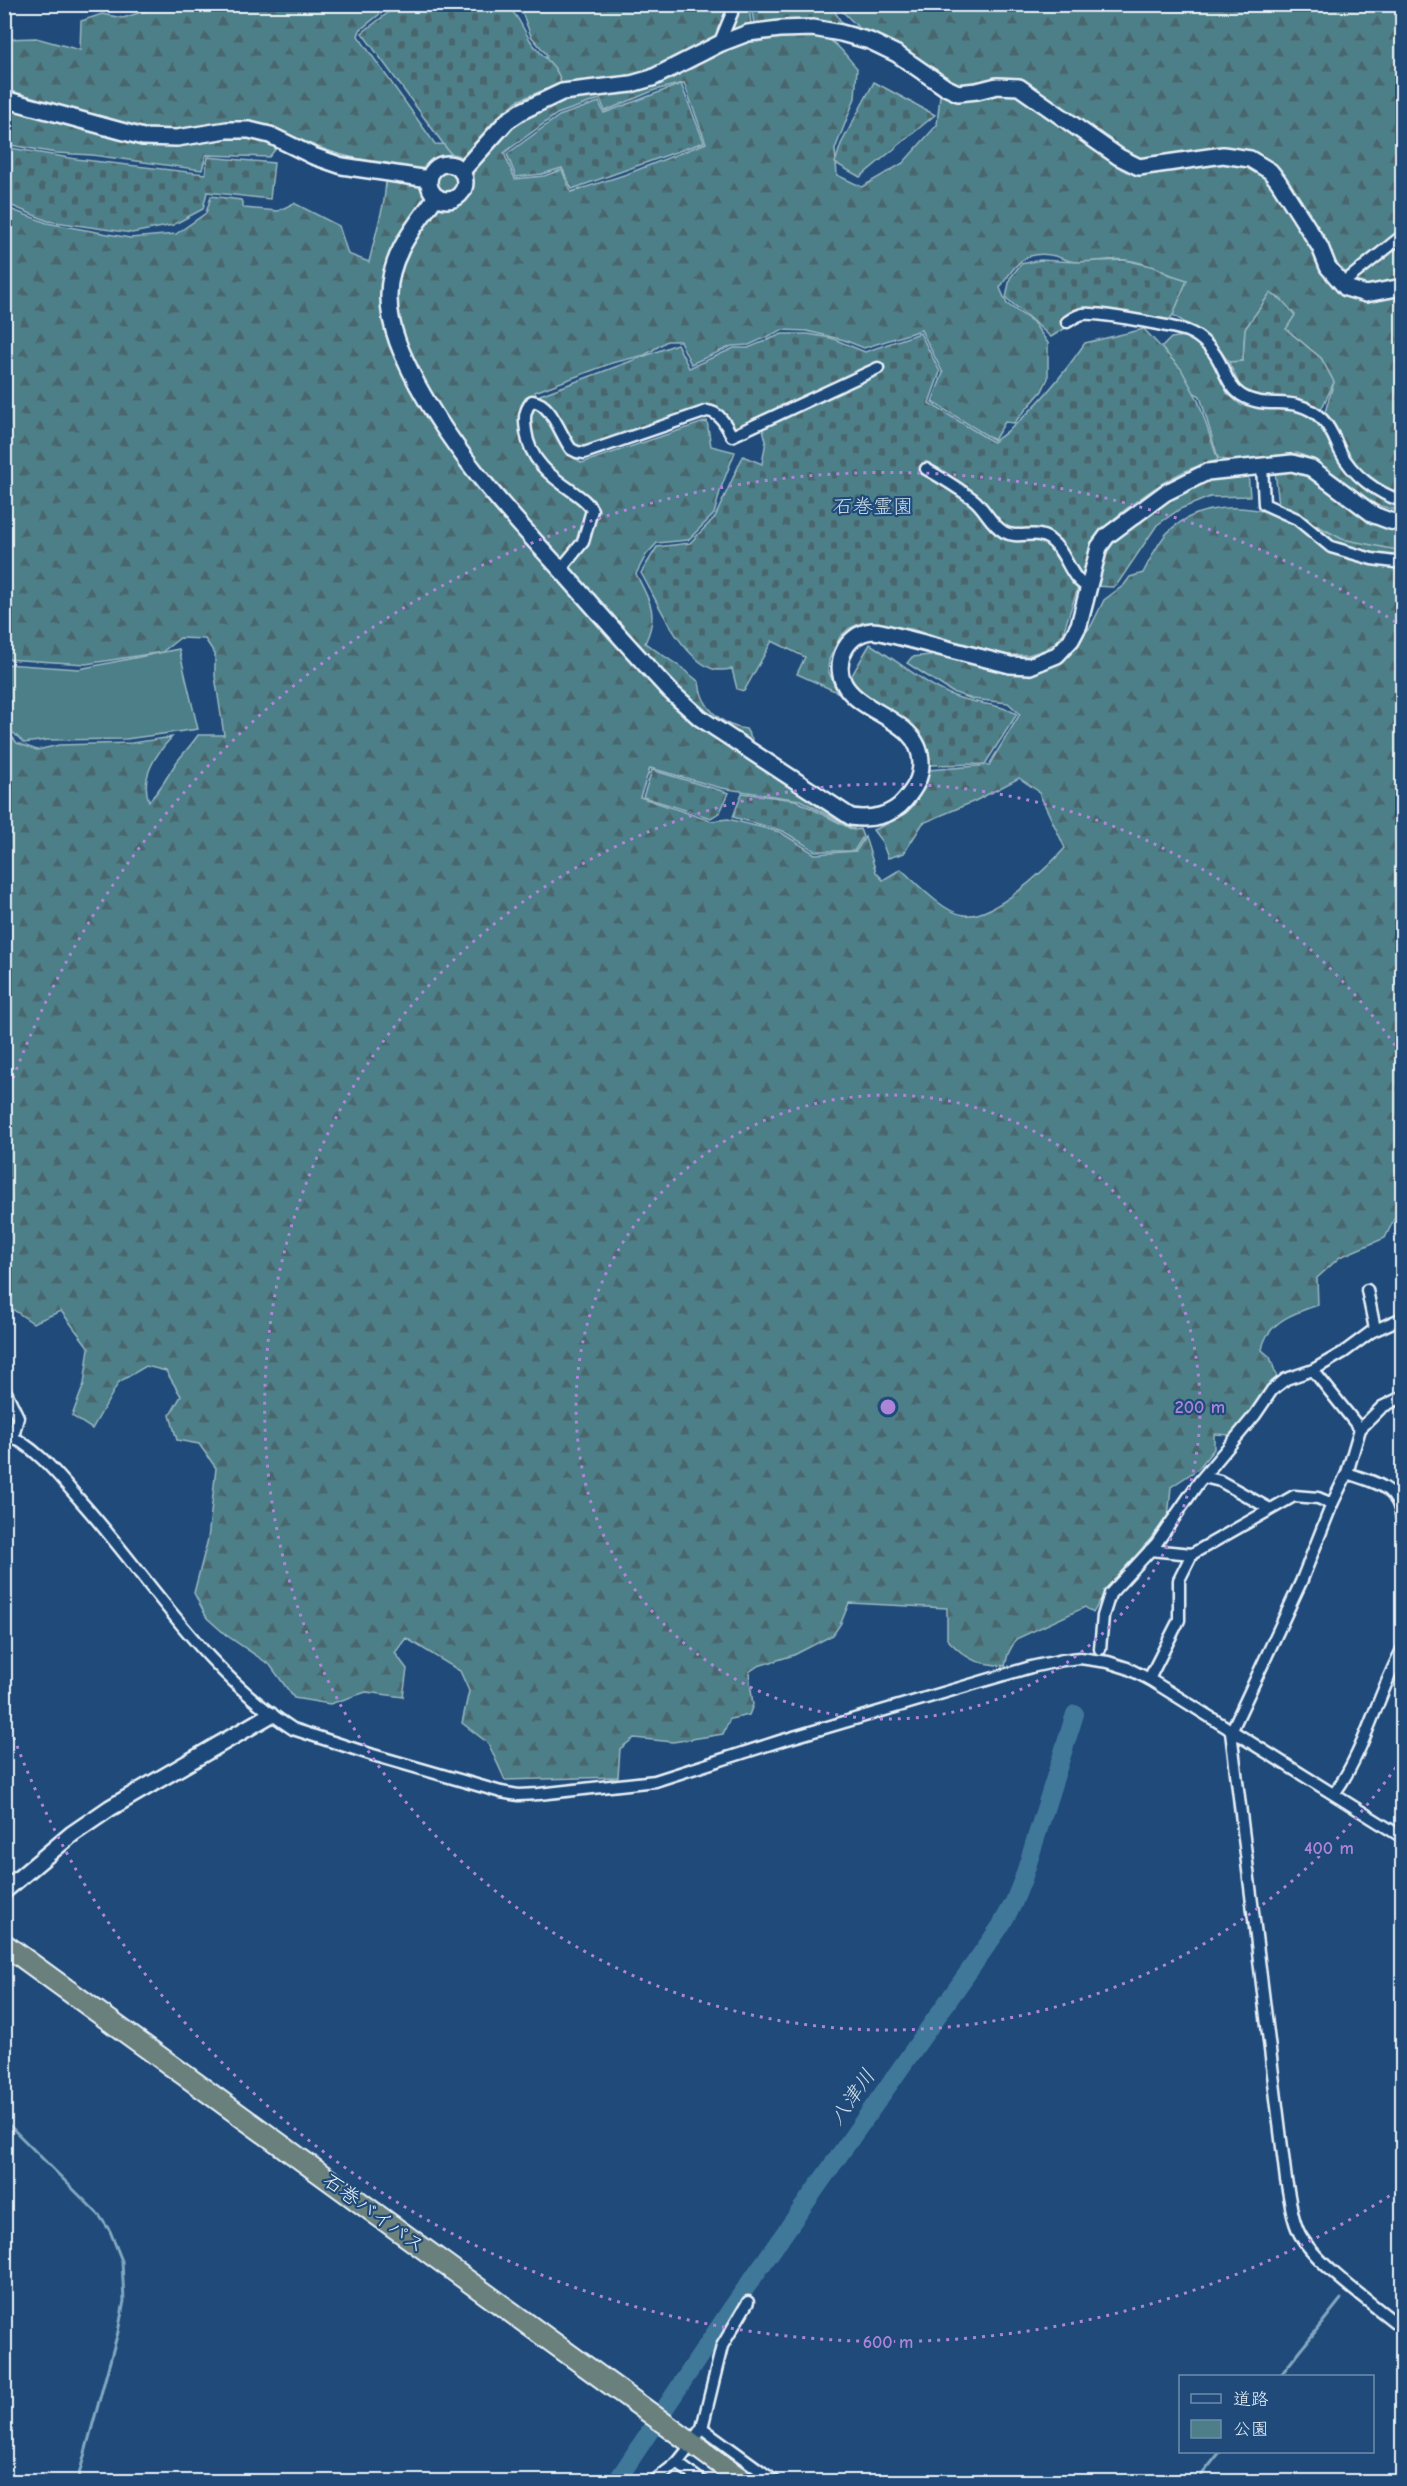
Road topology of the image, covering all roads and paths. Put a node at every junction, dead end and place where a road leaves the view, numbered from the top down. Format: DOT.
graph roads {
  1 [pos="733,4"];
  2 [pos="719,44"];
  3 [pos="4,99"];
  4 [pos="462,171"];
  5 [pos="429,179"];
  6 [pos="436,197"];
  7 [pos="1402,236"];
  8 [pos="1342,284"];
  9 [pos="1402,287"];
  10 [pos="1067,322"];
  11 [pos="878,368"];
  12 [pos="1262,466"];
  13 [pos="926,469"];
  14 [pos="1402,501"];
  15 [pos="1402,523"];
  16 [pos="1402,563"];
  17 [pos="560,570"];
  18 [pos="1088,587"];
  19 [pos="1367,1290"];
  20 [pos="1402,1318"];
  21 [pos="1375,1329"];
  22 [pos="1312,1370"];
  23 [pos="4,1389"];
  24 [pos="1402,1397"];
  25 [pos="1360,1430"];
  26 [pos="9,1435"];
  27 [pos="1347,1473"];
  28 [pos="1204,1477"];
  29 [pos="1332,1504"];
  30 [pos="1270,1509"];
  31 [pos="1402,1519"];
  32 [pos="1150,1550"];
  33 [pos="1192,1554"];
  34 [pos="1100,1649"];
  35 [pos="1402,1650"];
  36 [pos="1149,1679"];
  37 [pos="270,1715"];
  38 [pos="1231,1732"];
  39 [pos="1334,1794"];
  40 [pos="1402,1837"];
  41 [pos="4,1891"];
  42 [pos="4,1944"];
  43 [pos="748,2302"];
  44 [pos="1402,2328"];
  45 [pos="684,2453"];
  46 [pos="677,2463"];
  47 [pos="653,2481"];
  48 [pos="703,2481"];
  49 [pos="745,2481"];
  50 [pos="776,2481"];
  1 -- 2 [label="street"];
  2 -- 4 [label="street"];
  2 -- 8 [label="street"];
  3 -- 5 [label="street"];
  4 -- 5 [label="street"];
  4 -- 6 [label="street"];
  5 -- 6 [label="street"];
  6 -- 17 [label="street"];
  7 -- 8 [label="street"];
  8 -- 9 [label="street"];
  10 -- 14 [label="street"];
  11 -- 17 [label="street"];
  12 -- 15 [label="street"];
  12 -- 16 [label="street"];
  12 -- 18 [label="street"];
  13 -- 18 [label="street"];
  17 -- 18 [label="street"];
  19 -- 21 [label="street"];
  20 -- 21 [label="street"];
  21 -- 22 [label="street"];
  22 -- 25 [label="street"];
  22 -- 28 [label="street"];
  23 -- 26 [label="street"];
  24 -- 25 [label="street"];
  25 -- 27 [label="street"];
  26 -- 37 [label="street"];
  27 -- 29 [label="street"];
  27 -- 31 [label="street"];
  28 -- 30 [label="street"];
  28 -- 32 [label="street"];
  29 -- 30 [label="street"];
  29 -- 38 [label="street"];
  30 -- 33 [label="street"];
  32 -- 33 [label="street"];
  32 -- 34 [label="street"];
  33 -- 36 [label="street"];
  35 -- 39 [label="street"];
  36 -- 37 [label="street"];
  36 -- 38 [label="street"];
  37 -- 41 [label="street"];
  38 -- 39 [label="street"];
  38 -- 44 [label="street"];
  39 -- 40 [label="street"];
  42 -- 49 [label="highway, 石巻バイパス"];
  43 -- 50 [label="street"];
  45 -- 46 [label="street"];
  46 -- 47 [label="street"];
  46 -- 48 [label="street"];
}
